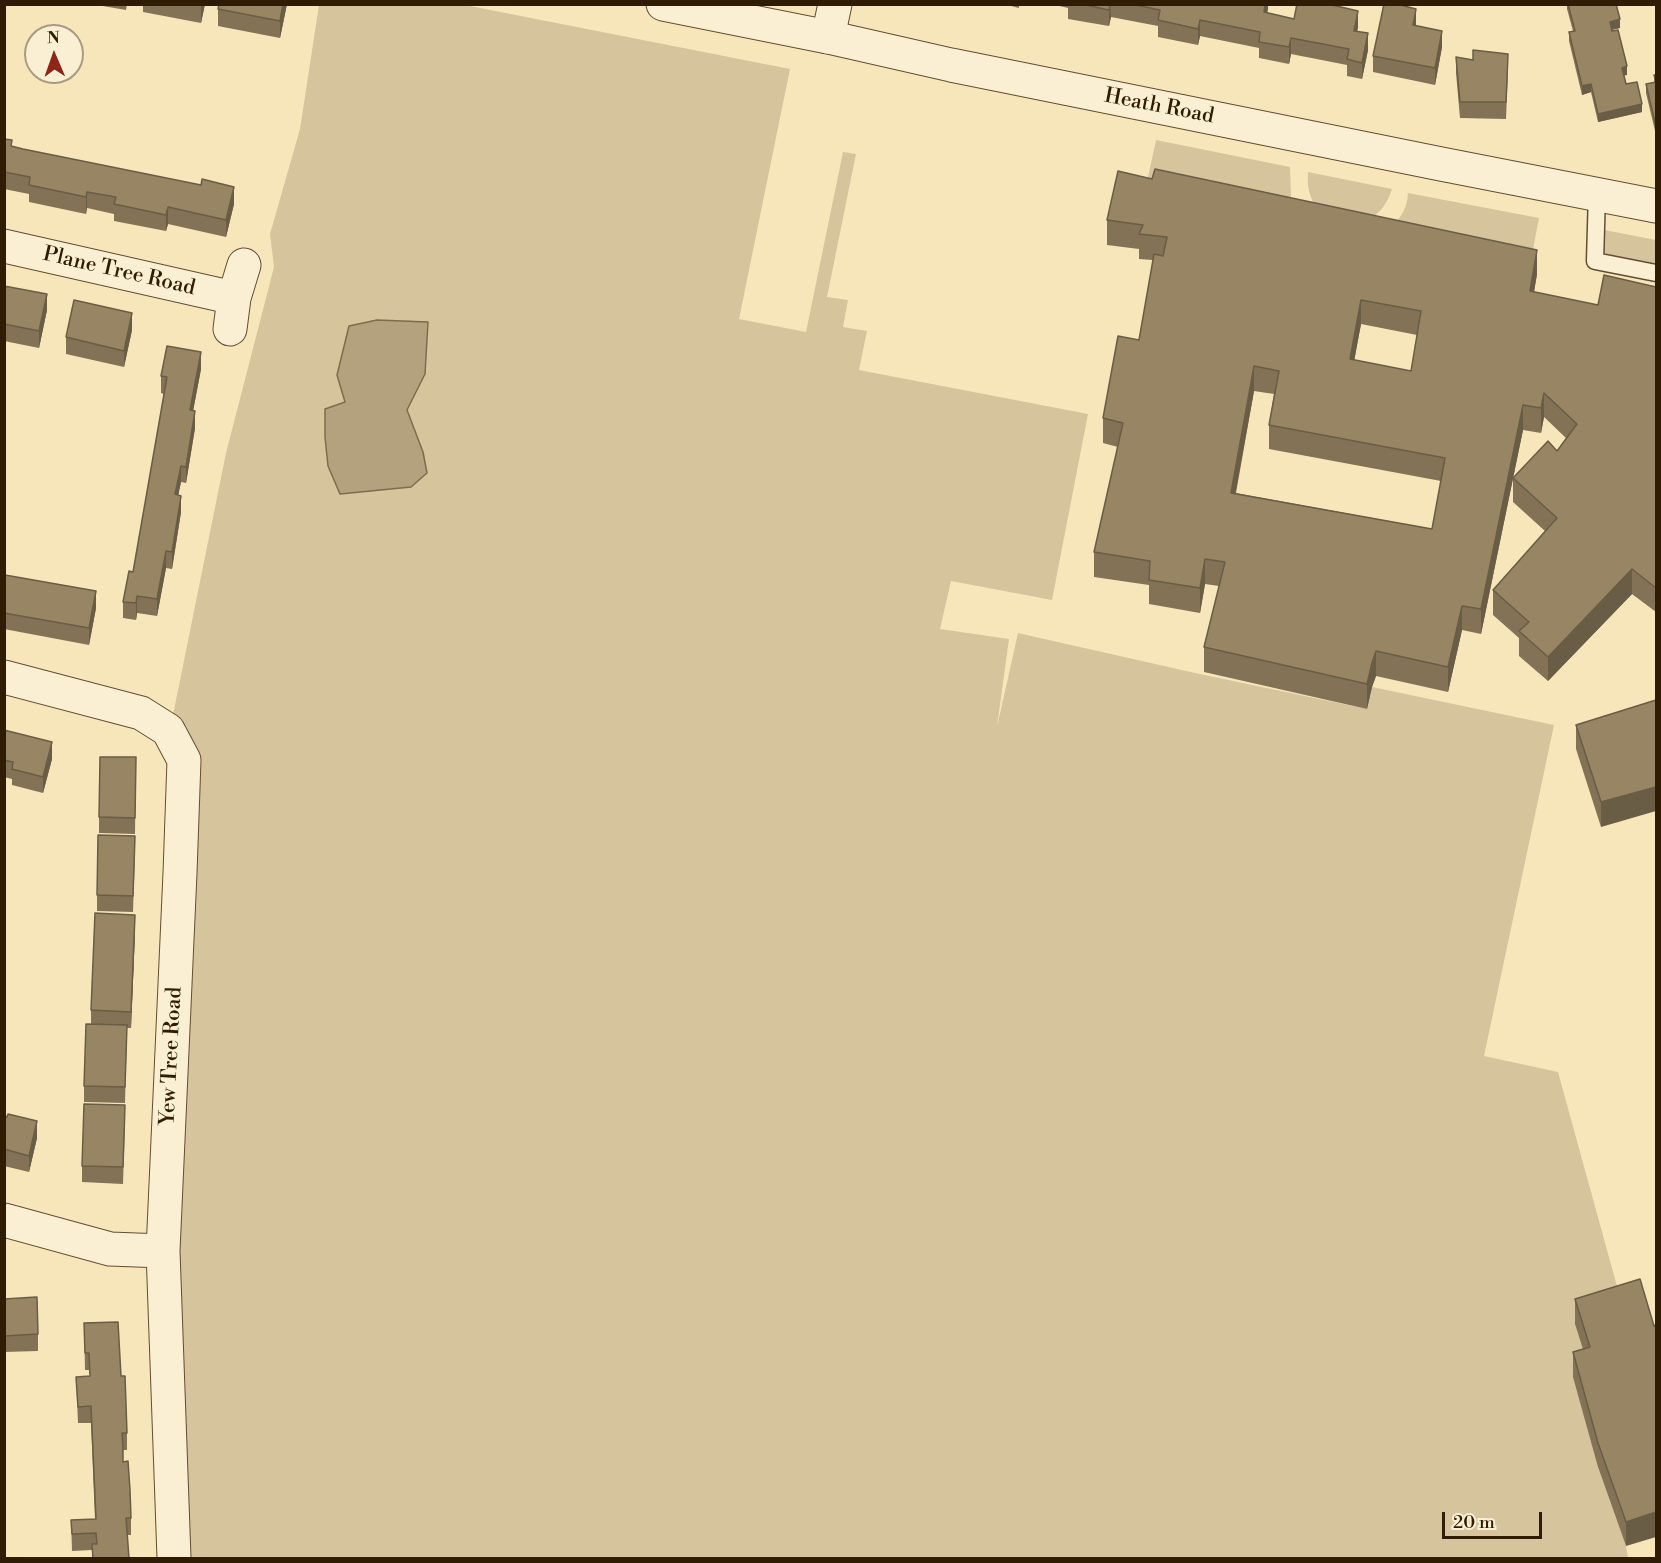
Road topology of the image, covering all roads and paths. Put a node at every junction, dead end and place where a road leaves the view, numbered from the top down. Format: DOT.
graph roads {
  1 [pos="663,4"];
  2 [pos="835,4"];
  3 [pos="828,37"];
  4 [pos="1597,193"];
  5 [pos="1656,206"];
  6 [pos="4,246"];
  7 [pos="244,265"];
  8 [pos="1656,273"];
  9 [pos="4,677"];
  10 [pos="4,1220"];
  11 [pos="163,1251"];
  12 [pos="174,1558"];
  1 -- 3 [label="street, Heath Road"];
  2 -- 3 [label="street"];
  3 -- 4 [label="street, Heath Road"];
  4 -- 5 [label="street, Heath Road"];
  4 -- 8 [label="lane"];
  6 -- 7 [label="street, Plane Tree Road"];
  9 -- 11 [label="street, Yew Tree Road"];
  10 -- 11 [label="street"];
  11 -- 12 [label="street, Yew Tree Road"];
}
